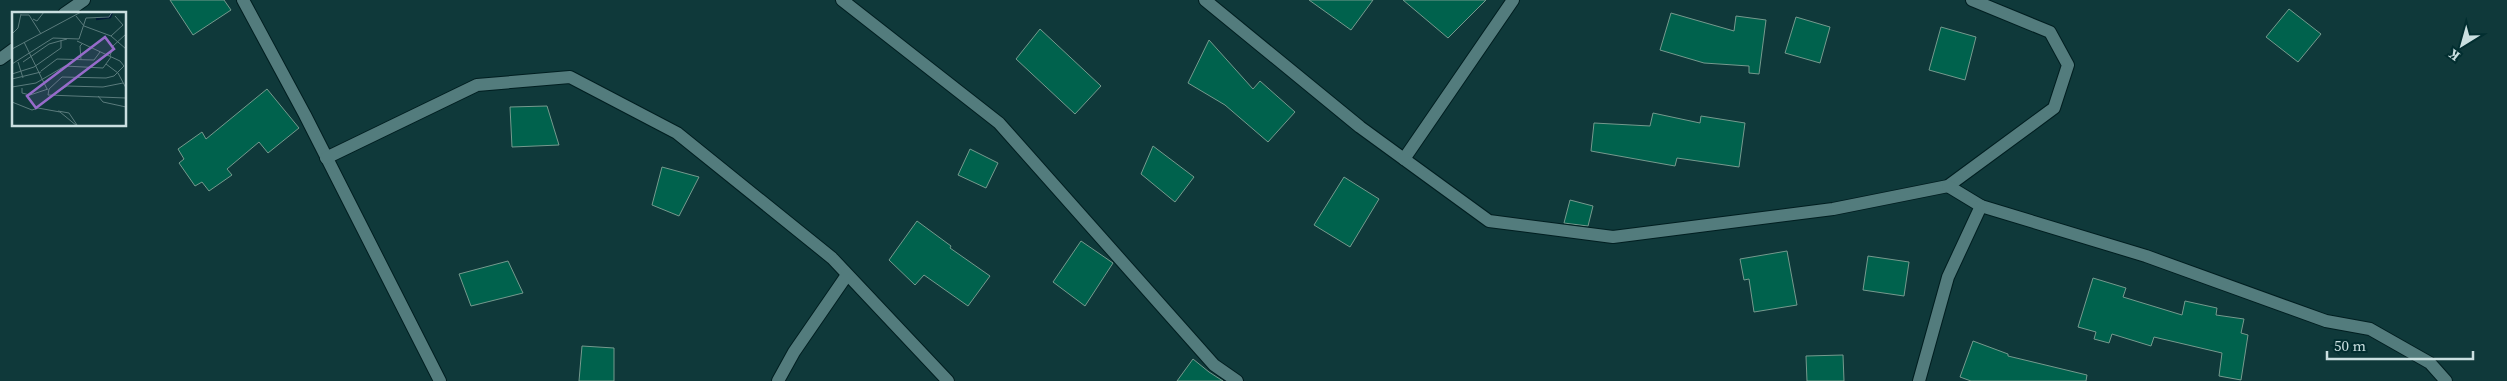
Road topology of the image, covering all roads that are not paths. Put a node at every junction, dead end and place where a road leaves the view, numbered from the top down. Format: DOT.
graph roads {
  1 [pos="84,0"];
  2 [pos="243,0"];
  3 [pos="842,0"];
  4 [pos="1205,0"];
  5 [pos="1514,0"];
  6 [pos="1972,0"];
  7 [pos="67,12"];
  8 [pos="12,50"];
  9 [pos="0,59"];
  10 [pos="326,158"];
  11 [pos="1404,159"];
  12 [pos="1948,186"];
  13 [pos="1981,206"];
  14 [pos="847,275"];
  15 [pos="440,381"];
  16 [pos="778,381"];
  17 [pos="948,381"];
  18 [pos="1236,381"];
  19 [pos="1919,381"];
  20 [pos="2446,381"];
  1 -- 7 [label="street"];
  2 -- 10 [label="street"];
  3 -- 18 [label="street"];
  4 -- 11 [label="street"];
  5 -- 11 [label="street"];
  6 -- 12 [label="street"];
  8 -- 9 [label="street"];
  10 -- 14 [label="street"];
  10 -- 15 [label="street"];
  11 -- 12 [label="street"];
  12 -- 13 [label="street"];
  13 -- 19 [label="street"];
  13 -- 20 [label="street"];
  14 -- 16 [label="street"];
  14 -- 17 [label="street"];
}
